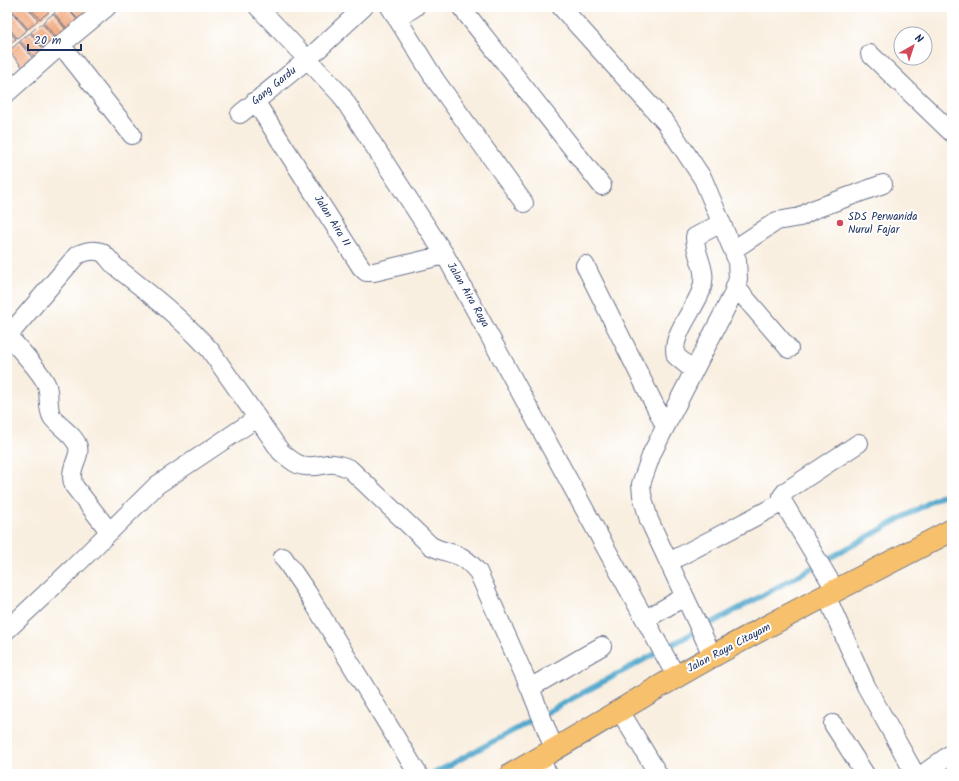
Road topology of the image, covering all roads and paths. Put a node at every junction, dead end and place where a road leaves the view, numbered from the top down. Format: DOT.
graph roads {
  1 [pos="107,7"];
  2 [pos="258,7"];
  3 [pos="364,7"];
  4 [pos="415,7"];
  5 [pos="461,7"];
  6 [pos="561,7"];
  7 [pos="394,13"];
  8 [pos="61,45"];
  9 [pos="870,54"];
  10 [pos="308,59"];
  11 [pos="7,93"];
  12 [pos="255,101"];
  13 [pos="240,114"];
  14 [pos="952,133"];
  15 [pos="132,135"];
  16 [pos="883,184"];
  17 [pos="602,186"];
  18 [pos="524,204"];
  19 [pos="721,222"];
  20 [pos="733,250"];
  21 [pos="446,255"];
  22 [pos="585,265"];
  23 [pos="735,286"];
  24 [pos="7,336"];
  25 [pos="789,349"];
  26 [pos="694,371"];
  27 [pos="258,418"];
  28 [pos="666,426"];
  29 [pos="859,443"];
  30 [pos="782,502"];
  31 [pos="952,530"];
  32 [pos="109,531"];
  33 [pos="283,556"];
  34 [pos="669,562"];
  35 [pos="830,588"];
  36 [pos="684,597"];
  37 [pos="646,619"];
  38 [pos="7,630"];
  39 [pos="602,646"];
  40 [pos="710,652"];
  41 [pos="673,670"];
  42 [pos="531,691"];
  43 [pos="620,711"];
  44 [pos="833,724"];
  45 [pos="952,753"];
  46 [pos="547,761"];
  47 [pos="414,768"];
  48 [pos="512,774"];
  49 [pos="658,774"];
  50 [pos="865,774"];
  51 [pos="915,774"];
  52 [pos="923,774"];
  1 -- 8 [label="street"];
  2 -- 10 [label="street, Jalan Aira Raya"];
  3 -- 10 [label="street, Gang Gardu"];
  4 -- 7 [label="street"];
  5 -- 17 [label="street"];
  6 -- 19 [label="street"];
  7 -- 18 [label="street"];
  8 -- 11 [label="street"];
  8 -- 15 [label="street"];
  9 -- 14 [label="street"];
  10 -- 12 [label="street, Gang Gardu"];
  10 -- 21 [label="street, Jalan Aira Raya"];
  12 -- 13 [label="street, Gang Gardu"];
  12 -- 21 [label="street, Jalan Aira II"];
  16 -- 20 [label="street"];
  19 -- 20 [label="street"];
  19 -- 26 [label="street"];
  20 -- 23 [label="street"];
  21 -- 37 [label="street, Jalan Aira Raya"];
  22 -- 28 [label="street"];
  23 -- 25 [label="street"];
  23 -- 26 [label="street"];
  24 -- 27 [label="street"];
  24 -- 32 [label="street"];
  26 -- 28 [label="street"];
  27 -- 32 [label="street"];
  27 -- 42 [label="street"];
  28 -- 34 [label="street"];
  29 -- 30 [label="street"];
  30 -- 34 [label="street"];
  30 -- 35 [label="street"];
  31 -- 35 [label="main road, Jalan Raya Citayam"];
  32 -- 38 [label="street"];
  33 -- 47 [label="street"];
  34 -- 36 [label="street"];
  35 -- 40 [label="main road, Jalan Raya Citayam"];
  35 -- 51 [label="street"];
  36 -- 37 [label="street"];
  36 -- 40 [label="street"];
  37 -- 41 [label="street, Jalan Aira Raya"];
  39 -- 42 [label="street"];
  40 -- 41 [label="main road, Jalan Raya Citayam"];
  41 -- 43 [label="main road, Jalan Raya Citayam"];
  42 -- 46 [label="street"];
  43 -- 46 [label="main road, Jalan Raya Citayam"];
  43 -- 49 [label="street"];
  44 -- 50 [label="street"];
  45 -- 52 [label="street"];
  46 -- 48 [label="main road, Jalan Raya Citayam"];
}
